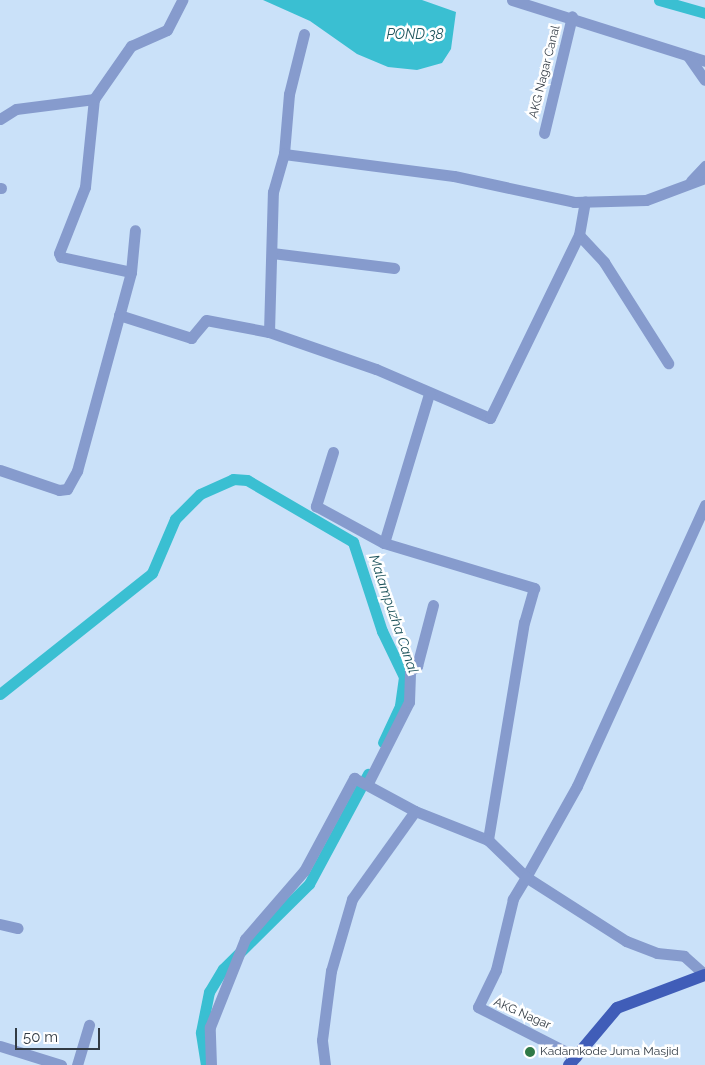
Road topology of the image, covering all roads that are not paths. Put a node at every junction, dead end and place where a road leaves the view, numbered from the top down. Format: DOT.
graph roads {
  1 [pos="182,0"];
  2 [pos="512,0"];
  3 [pos="572,16"];
  4 [pos="304,34"];
  5 [pos="688,56"];
  6 [pos="705,61"];
  7 [pos="705,80"];
  8 [pos="94,98"];
  9 [pos="0,119"];
  10 [pos="544,133"];
  11 [pos="284,154"];
  12 [pos="705,166"];
  13 [pos="705,178"];
  14 [pos="692,181"];
  15 [pos="585,202"];
  16 [pos="134,230"];
  17 [pos="579,235"];
  18 [pos="272,254"];
  19 [pos="394,268"];
  20 [pos="131,272"];
  21 [pos="119,315"];
  22 [pos="269,332"];
  23 [pos="668,363"];
  24 [pos="429,394"];
  25 [pos="333,452"];
  26 [pos="0,470"];
  27 [pos="705,505"];
  28 [pos="384,543"];
  29 [pos="432,605"];
  30 [pos="368,783"];
  31 [pos="415,811"];
  32 [pos="488,840"];
  33 [pos="526,877"];
  34 [pos="0,924"];
  35 [pos="18,928"];
  36 [pos="705,975"];
  37 [pos="89,1025"];
  38 [pos="0,1046"];
  39 [pos="572,1061"];
  40 [pos="62,1065"];
  41 [pos="77,1065"];
  42 [pos="211,1065"];
  43 [pos="325,1065"];
  1 -- 8 [label="street"];
  2 -- 3 [label="street"];
  3 -- 5 [label="street"];
  3 -- 10 [label="street, AKG Nagar Canal"];
  4 -- 11 [label="street"];
  5 -- 6 [label="street"];
  5 -- 7 [label="street"];
  8 -- 9 [label="street"];
  8 -- 20 [label="street"];
  11 -- 15 [label="street"];
  11 -- 18 [label="street"];
  12 -- 14 [label="street"];
  13 -- 14 [label="street"];
  14 -- 15 [label="street"];
  15 -- 17 [label="street"];
  16 -- 20 [label="street"];
  17 -- 23 [label="street"];
  17 -- 24 [label="street"];
  18 -- 19 [label="street"];
  18 -- 22 [label="street"];
  20 -- 21 [label="street"];
  21 -- 22 [label="street"];
  21 -- 26 [label="street"];
  22 -- 24 [label="street"];
  24 -- 28 [label="street"];
  25 -- 28 [label="street"];
  27 -- 33 [label="street, AKG Nagar"];
  28 -- 32 [label="street"];
  29 -- 30 [label="street"];
  30 -- 31 [label="street"];
  30 -- 42 [label="street"];
  31 -- 32 [label="street"];
  31 -- 43 [label="street"];
  32 -- 33 [label="street"];
  33 -- 36 [label="street"];
  33 -- 39 [label="street, AKG Nagar"];
  34 -- 35 [label="street"];
  36 -- 39 [label="main road"];
  37 -- 41 [label="street"];
  38 -- 40 [label="street"];
}
